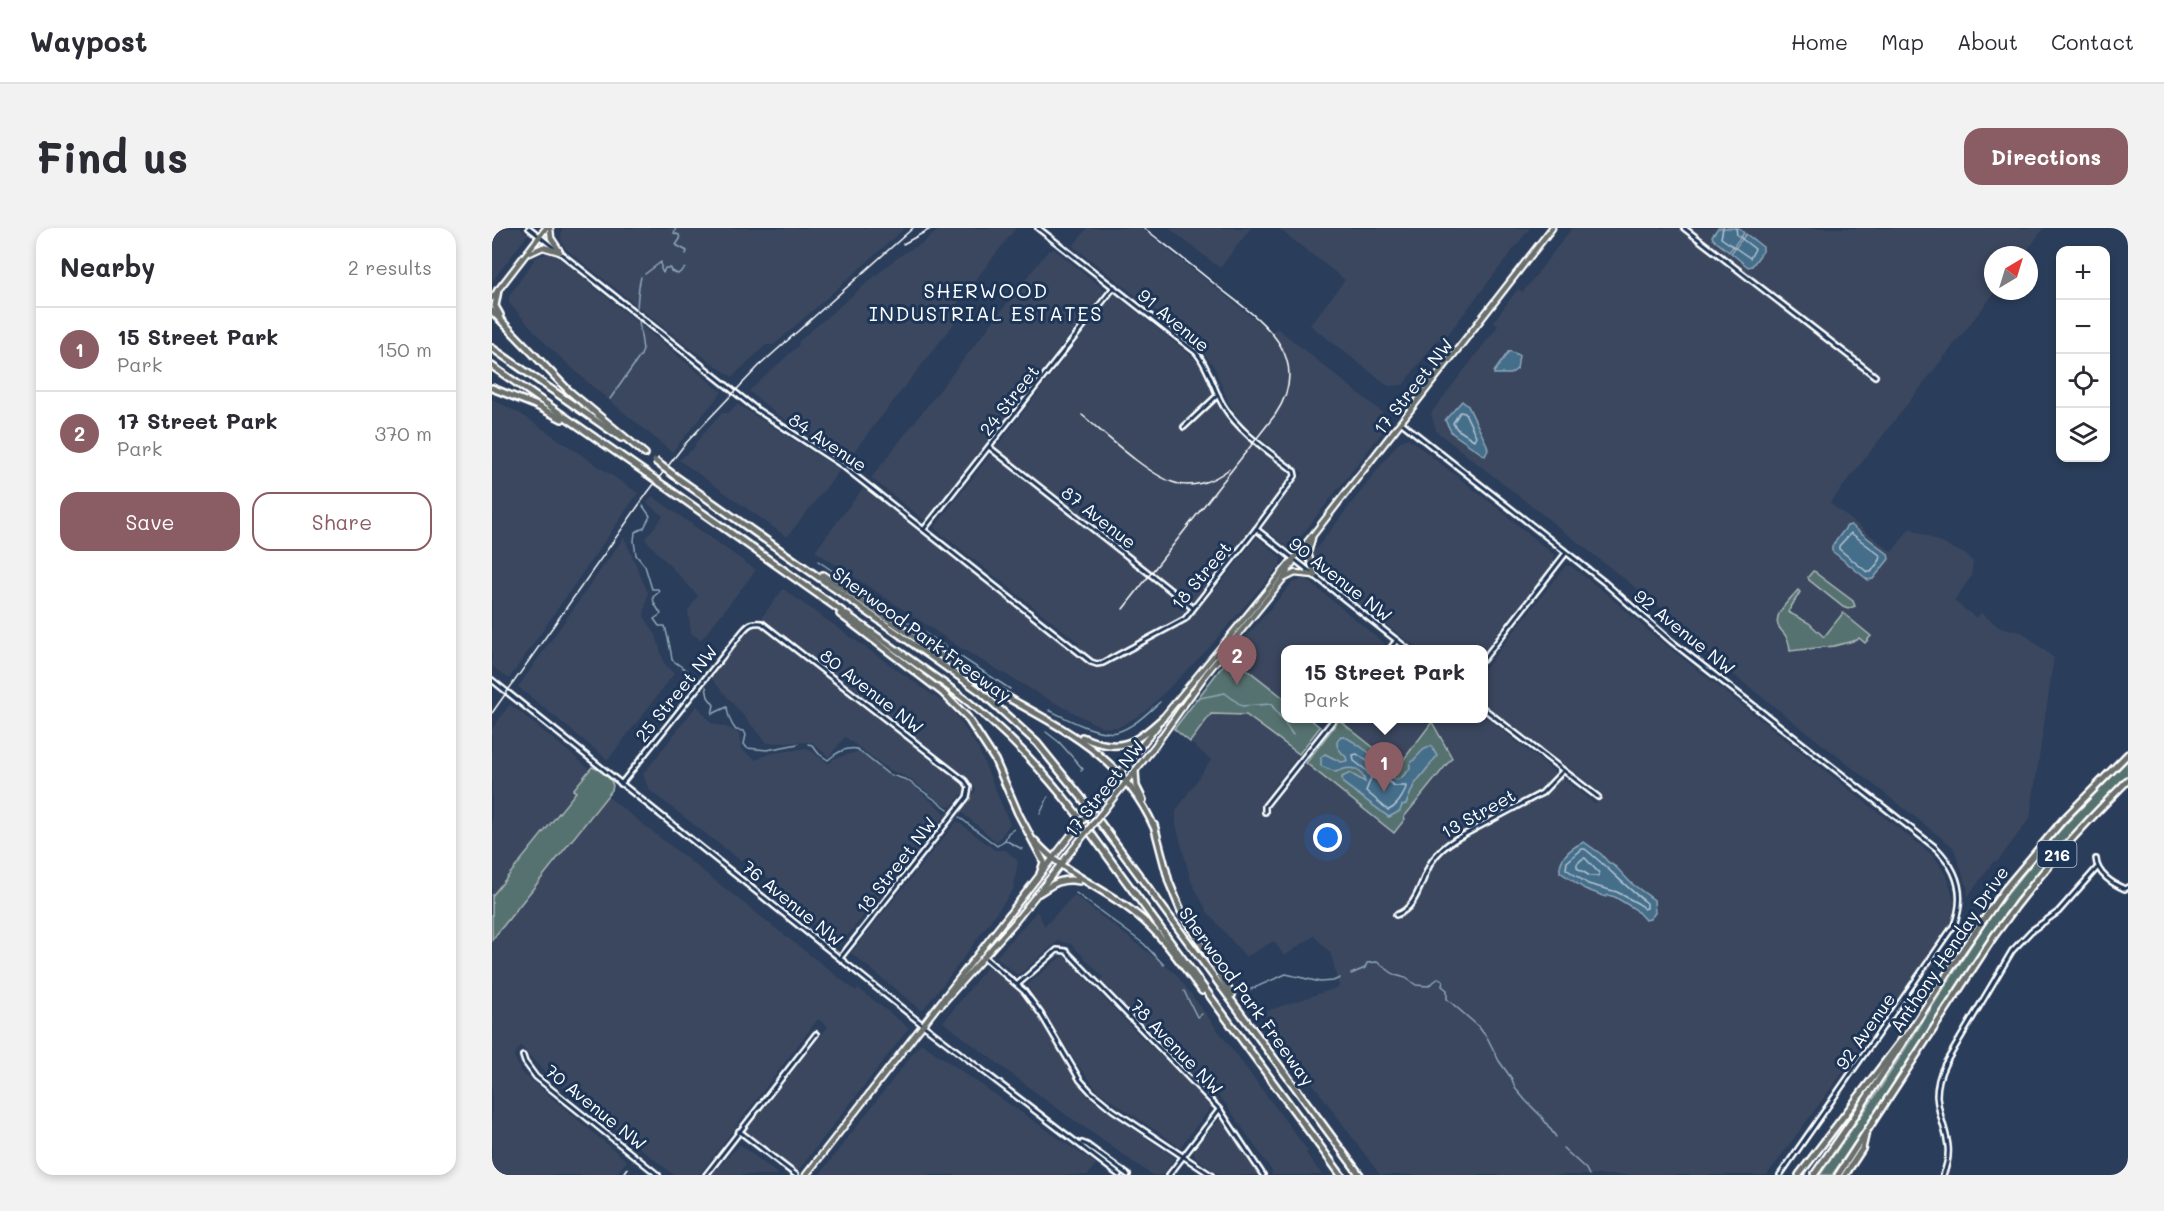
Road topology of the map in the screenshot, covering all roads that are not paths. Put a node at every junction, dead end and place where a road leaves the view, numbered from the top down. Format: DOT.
graph roads {
  1 [pos="529,228"];
  2 [pos="548,228"];
  3 [pos="1038,228"];
  4 [pos="1552,228"];
  5 [pos="1684,228"];
  6 [pos="540,237"];
  7 [pos="560,252"];
  8 [pos="525,257"];
  9 [pos="1114,287"];
  10 [pos="498,290"];
  11 [pos="492,298"];
  12 [pos="492,311"];
  13 [pos="504,321"];
  14 [pos="492,348"];
  15 [pos="492,366"];
  16 [pos="1875,376"];
  17 [pos="492,388"];
  18 [pos="1218,394"];
  19 [pos="1402,423"];
  20 [pos="1184,427"];
  21 [pos="583,430"];
  22 [pos="989,447"];
  23 [pos="645,454"];
  24 [pos="1295,476"];
  25 [pos="924,529"];
  26 [pos="1257,529"];
  27 [pos="1313,535"];
  28 [pos="773,545"];
  29 [pos="1566,553"];
  30 [pos="1294,559"];
  31 [pos="1315,576"];
  32 [pos="1283,579"];
  33 [pos="824,598"];
  34 [pos="1193,608"];
  35 [pos="755,622"];
  36 [pos="1397,640"];
  37 [pos="1393,645"];
  38 [pos="1403,645"];
  39 [pos="1488,654"];
  40 [pos="1103,663"];
  41 [pos="492,680"];
  42 [pos="1488,712"];
  43 [pos="1163,718"];
  44 [pos="1331,723"];
  45 [pos="1072,733"];
  46 [pos="2128,754"];
  47 [pos="1135,771"];
  48 [pos="1563,771"];
  49 [pos="1119,774"];
  50 [pos="2128,780"];
  51 [pos="1126,782"];
  52 [pos="621,784"];
  53 [pos="969,787"];
  54 [pos="1598,797"];
  55 [pos="1265,812"];
  56 [pos="1154,827"];
  57 [pos="1029,832"];
  58 [pos="1052,858"];
  59 [pos="2096,860"];
  60 [pos="1950,863"];
  61 [pos="1060,866"];
  62 [pos="2097,868"];
  63 [pos="1040,874"];
  64 [pos="2128,886"];
  65 [pos="1097,889"];
  66 [pos="1038,893"];
  67 [pos="1396,915"];
  68 [pos="984,957"];
  69 [pos="840,958"];
  70 [pos="1018,984"];
  71 [pos="1240,1012"];
  72 [pos="1226,1017"];
  73 [pos="923,1025"];
  74 [pos="1916,1025"];
  75 [pos="816,1034"];
  76 [pos="523,1056"];
  77 [pos="1220,1110"];
  78 [pos="740,1131"];
  79 [pos="1867,1132"];
  80 [pos="1080,1143"];
  81 [pos="1183,1158"];
  82 [pos="1113,1171"];
  83 [pos="1263,1174"];
  84 [pos="658,1175"];
  85 [pos="706,1175"];
  86 [pos="796,1175"];
  87 [pos="806,1175"];
  88 [pos="1110,1175"];
  89 [pos="1119,1175"];
  90 [pos="1128,1175"];
  91 [pos="1168,1175"];
  92 [pos="1211,1175"];
  93 [pos="1341,1175"];
  94 [pos="1360,1175"];
  95 [pos="1780,1175"];
  96 [pos="1799,1175"];
  97 [pos="1814,1175"];
  98 [pos="1838,1175"];
  99 [pos="1845,1175"];
  100 [pos="1943,1175"];
  1 -- 6 [label="street, 84 Avenue"];
  2 -- 6 [label="main road"];
  2 -- 7 [label="main road"];
  3 -- 9 [label="street, 91 Avenue"];
  4 -- 19 [label="main road, 17 Street NW"];
  5 -- 16 [label="street"];
  6 -- 7 [label="street, 84 Avenue"];
  6 -- 8 [label="main road"];
  7 -- 8 [label="main road"];
  7 -- 25 [label="street, 84 Avenue"];
  8 -- 10 [label="main road"];
  9 -- 18 [label="street, 91 Avenue"];
  9 -- 22 [label="street, 24 Street"];
  10 -- 11 [label="main road"];
  10 -- 13 [label="highway"];
  12 -- 13 [label="highway"];
  13 -- 23 [label="highway"];
  14 -- 23 [label="highway, Sherwood Park Freeway"];
  15 -- 21 [label="highway, Sherwood Park Freeway"];
  17 -- 21 [label="highway"];
  18 -- 20 [label="street"];
  18 -- 24 [label="street, 91 Avenue"];
  19 -- 27 [label="main road, 17 Street NW"];
  19 -- 29 [label="street, 92 Avenue NW"];
  21 -- 33 [label="highway, Sherwood Park Freeway, bridge"];
  22 -- 25 [label="street, 24 Street"];
  22 -- 34 [label="street, 87 Avenue"];
  23 -- 28 [label="highway, Sherwood Park Freeway, bridge"];
  24 -- 26 [label="street, 18 Street"];
  25 -- 40 [label="street, 84 Avenue"];
  26 -- 30 [label="street, 90 Avenue NW"];
  26 -- 34 [label="street, 18 Street"];
  27 -- 30 [label="main road, 17 Street NW"];
  27 -- 31 [label="main road"];
  28 -- 45 [label="highway"];
  28 -- 71 [label="highway, Sherwood Park Freeway"];
  29 -- 39 [label="street"];
  29 -- 60 [label="street, 92 Avenue NW"];
  30 -- 31 [label="street, 90 Avenue NW"];
  30 -- 32 [label="main road, 17 Street NW"];
  30 -- 43 [label="main road, 17 Street NW"];
  31 -- 32 [label="main road"];
  31 -- 36 [label="street, 90 Avenue NW"];
  32 -- 47 [label="main road, 17 Street NW"];
  33 -- 57 [label="highway"];
  33 -- 72 [label="highway, Sherwood Park Freeway"];
  34 -- 40 [label="street, 18 Street"];
  35 -- 52 [label="street, 25 Street NW"];
  35 -- 53 [label="street, 80 Avenue NW"];
  36 -- 37 [label="street"];
  36 -- 38 [label="street, 90 Avenue NW"];
  41 -- 52 [label="street, 76 Avenue NW"];
  42 -- 48 [label="street"];
  43 -- 45 [label="highway"];
  43 -- 49 [label="main road, 17 Street NW"];
  44 -- 55 [label="street"];
  45 -- 49 [label="highway"];
  46 -- 74 [label="highway, Anthony Henday Drive / 216"];
  47 -- 51 [label="main road, 17 Street NW"];
  47 -- 56 [label="highway"];
  48 -- 54 [label="street"];
  48 -- 67 [label="street, 13 Street"];
  49 -- 51 [label="highway"];
  49 -- 58 [label="main road, 17 Street NW, bridge"];
  50 -- 79 [label="highway, Anthony Henday Drive / 216"];
  51 -- 56 [label="highway"];
  51 -- 61 [label="main road, 17 Street NW, bridge"];
  52 -- 69 [label="street, 76 Avenue NW"];
  53 -- 69 [label="street, 18 Street NW"];
  56 -- 71 [label="highway"];
  57 -- 58 [label="highway"];
  57 -- 63 [label="highway"];
  58 -- 61 [label="highway"];
  58 -- 63 [label="main road, 17 Street NW"];
  59 -- 62 [label="street"];
  60 -- 95 [label="street, 92 Avenue"];
  61 -- 65 [label="highway"];
  61 -- 66 [label="main road, 17 Street NW"];
  62 -- 64 [label="street"];
  62 -- 100 [label="street"];
  63 -- 73 [label="main road, 17 Street NW"];
  65 -- 66 [label="highway"];
  65 -- 72 [label="highway"];
  66 -- 68 [label="main road, 17 Street NW"];
  68 -- 70 [label="street"];
  68 -- 73 [label="main road, 17 Street NW"];
  69 -- 73 [label="street, 76 Avenue NW"];
  70 -- 77 [label="street, 78 Avenue NW"];
  70 -- 81 [label="street"];
  71 -- 94 [label="highway, Sherwood Park Freeway"];
  72 -- 93 [label="highway, Sherwood Park Freeway"];
  73 -- 80 [label="street, 76 Avenue NW"];
  73 -- 87 [label="main road, 17 Street NW"];
  74 -- 96 [label="highway"];
  74 -- 97 [label="highway, Anthony Henday Drive / 216"];
  75 -- 78 [label="street"];
  76 -- 84 [label="street, 70 Avenue NW"];
  77 -- 81 [label="street"];
  77 -- 83 [label="street, 78 Avenue NW"];
  78 -- 85 [label="street"];
  78 -- 86 [label="street"];
  79 -- 98 [label="highway, Anthony Henday Drive / 216"];
  79 -- 99 [label="highway"];
  80 -- 82 [label="street, 76 Avenue NW"];
  80 -- 90 [label="street, 76 Avenue NW"];
  81 -- 91 [label="street"];
  81 -- 92 [label="street"];
  82 -- 88 [label="street"];
  82 -- 89 [label="street, 76 Avenue NW"];
}
